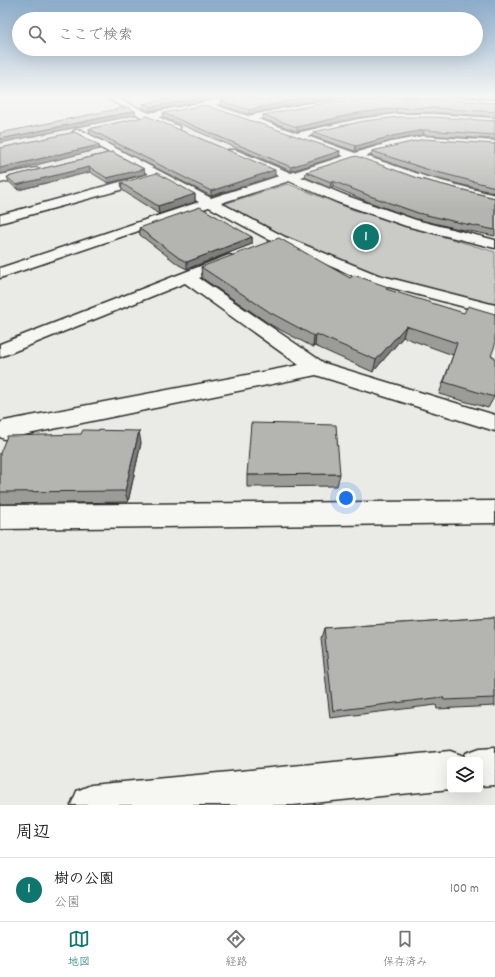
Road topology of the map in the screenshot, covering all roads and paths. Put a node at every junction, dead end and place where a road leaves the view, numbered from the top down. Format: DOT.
graph roads {
  1 [pos="78,135"];
  2 [pos="292,135"];
  3 [pos="302,135"];
  4 [pos="296,136"];
  5 [pos="495,144"];
  6 [pos="225,149"];
  7 [pos="115,151"];
  8 [pos="100,155"];
  9 [pos="355,156"];
  10 [pos="46,168"];
  11 [pos="160,175"];
  12 [pos="289,176"];
  13 [pos="0,179"];
  14 [pos="495,199"];
  15 [pos="210,202"];
  16 [pos="0,219"];
  17 [pos="280,240"];
  18 [pos="495,244"];
  19 [pos="0,273"];
  20 [pos="187,277"];
  21 [pos="495,310"];
  22 [pos="0,352"];
  23 [pos="317,368"];
  24 [pos="495,423"];
  25 [pos="1,431"];
  26 [pos="495,512"];
  27 [pos="0,517"];
  28 [pos="495,766"];
  29 [pos="483,768"];
  30 [pos="447,770"];
  31 [pos="92,805"];
  1 -- 7 [label="street"];
  2 -- 4 [label="street"];
  3 -- 4 [label="street"];
  4 -- 9 [label="street"];
  5 -- 9 [label="street"];
  6 -- 12 [label="street"];
  7 -- 8 [label="street"];
  7 -- 11 [label="street"];
  9 -- 12 [label="street"];
  9 -- 14 [label="street"];
  10 -- 13 [label="street"];
  11 -- 15 [label="street"];
  11 -- 16 [label="street"];
  12 -- 15 [label="street"];
  12 -- 18 [label="street"];
  15 -- 17 [label="street"];
  15 -- 19 [label="street"];
  17 -- 20 [label="street"];
  17 -- 21 [label="street"];
  20 -- 22 [label="street"];
  20 -- 23 [label="street"];
  23 -- 24 [label="street"];
  23 -- 25 [label="street"];
  26 -- 27 [label="street"];
  28 -- 29 [label="street"];
  30 -- 31 [label="street"];
}
